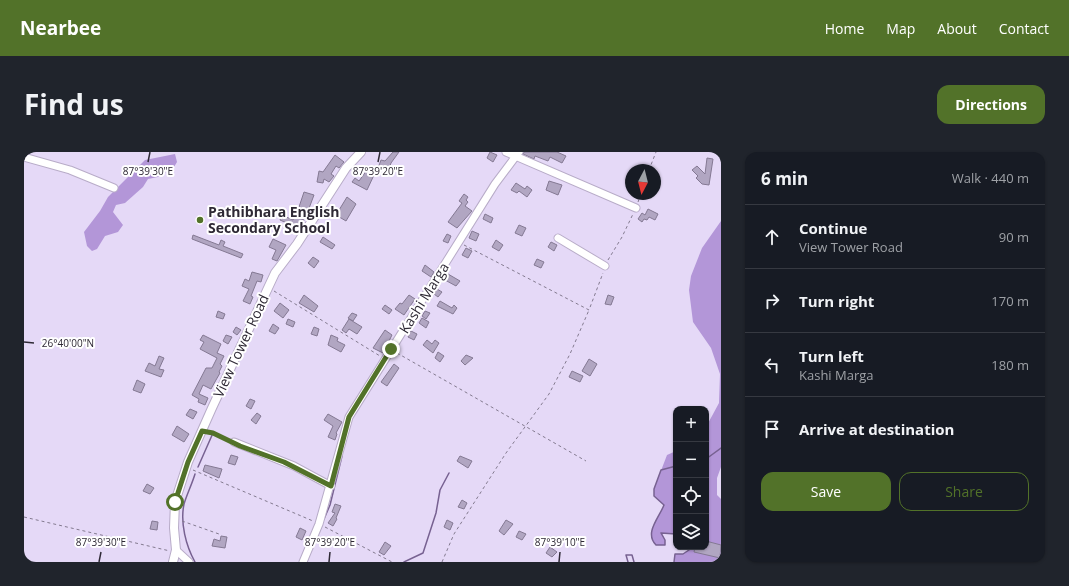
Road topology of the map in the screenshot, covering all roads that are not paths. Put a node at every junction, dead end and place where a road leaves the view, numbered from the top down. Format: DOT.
graph roads {
  1 [pos="361,152"];
  2 [pos="506,152"];
  3 [pos="517,154"];
  4 [pos="24,157"];
  5 [pos="114,188"];
  6 [pos="636,208"];
  7 [pos="558,238"];
  8 [pos="605,266"];
  9 [pos="234,442"];
  10 [pos="331,486"];
  11 [pos="174,555"];
  12 [pos="189,562"];
  13 [pos="303,562"];
  1 -- 11 [label="street, View Tower Road"];
  2 -- 3 [label="street"];
  3 -- 6 [label="street"];
  3 -- 10 [label="street, Kashi Marga"];
  4 -- 5 [label="street"];
  7 -- 8 [label="street"];
  9 -- 10 [label="street"];
  10 -- 13 [label="street, Kashi Marga"];
  11 -- 12 [label="street"];
}
